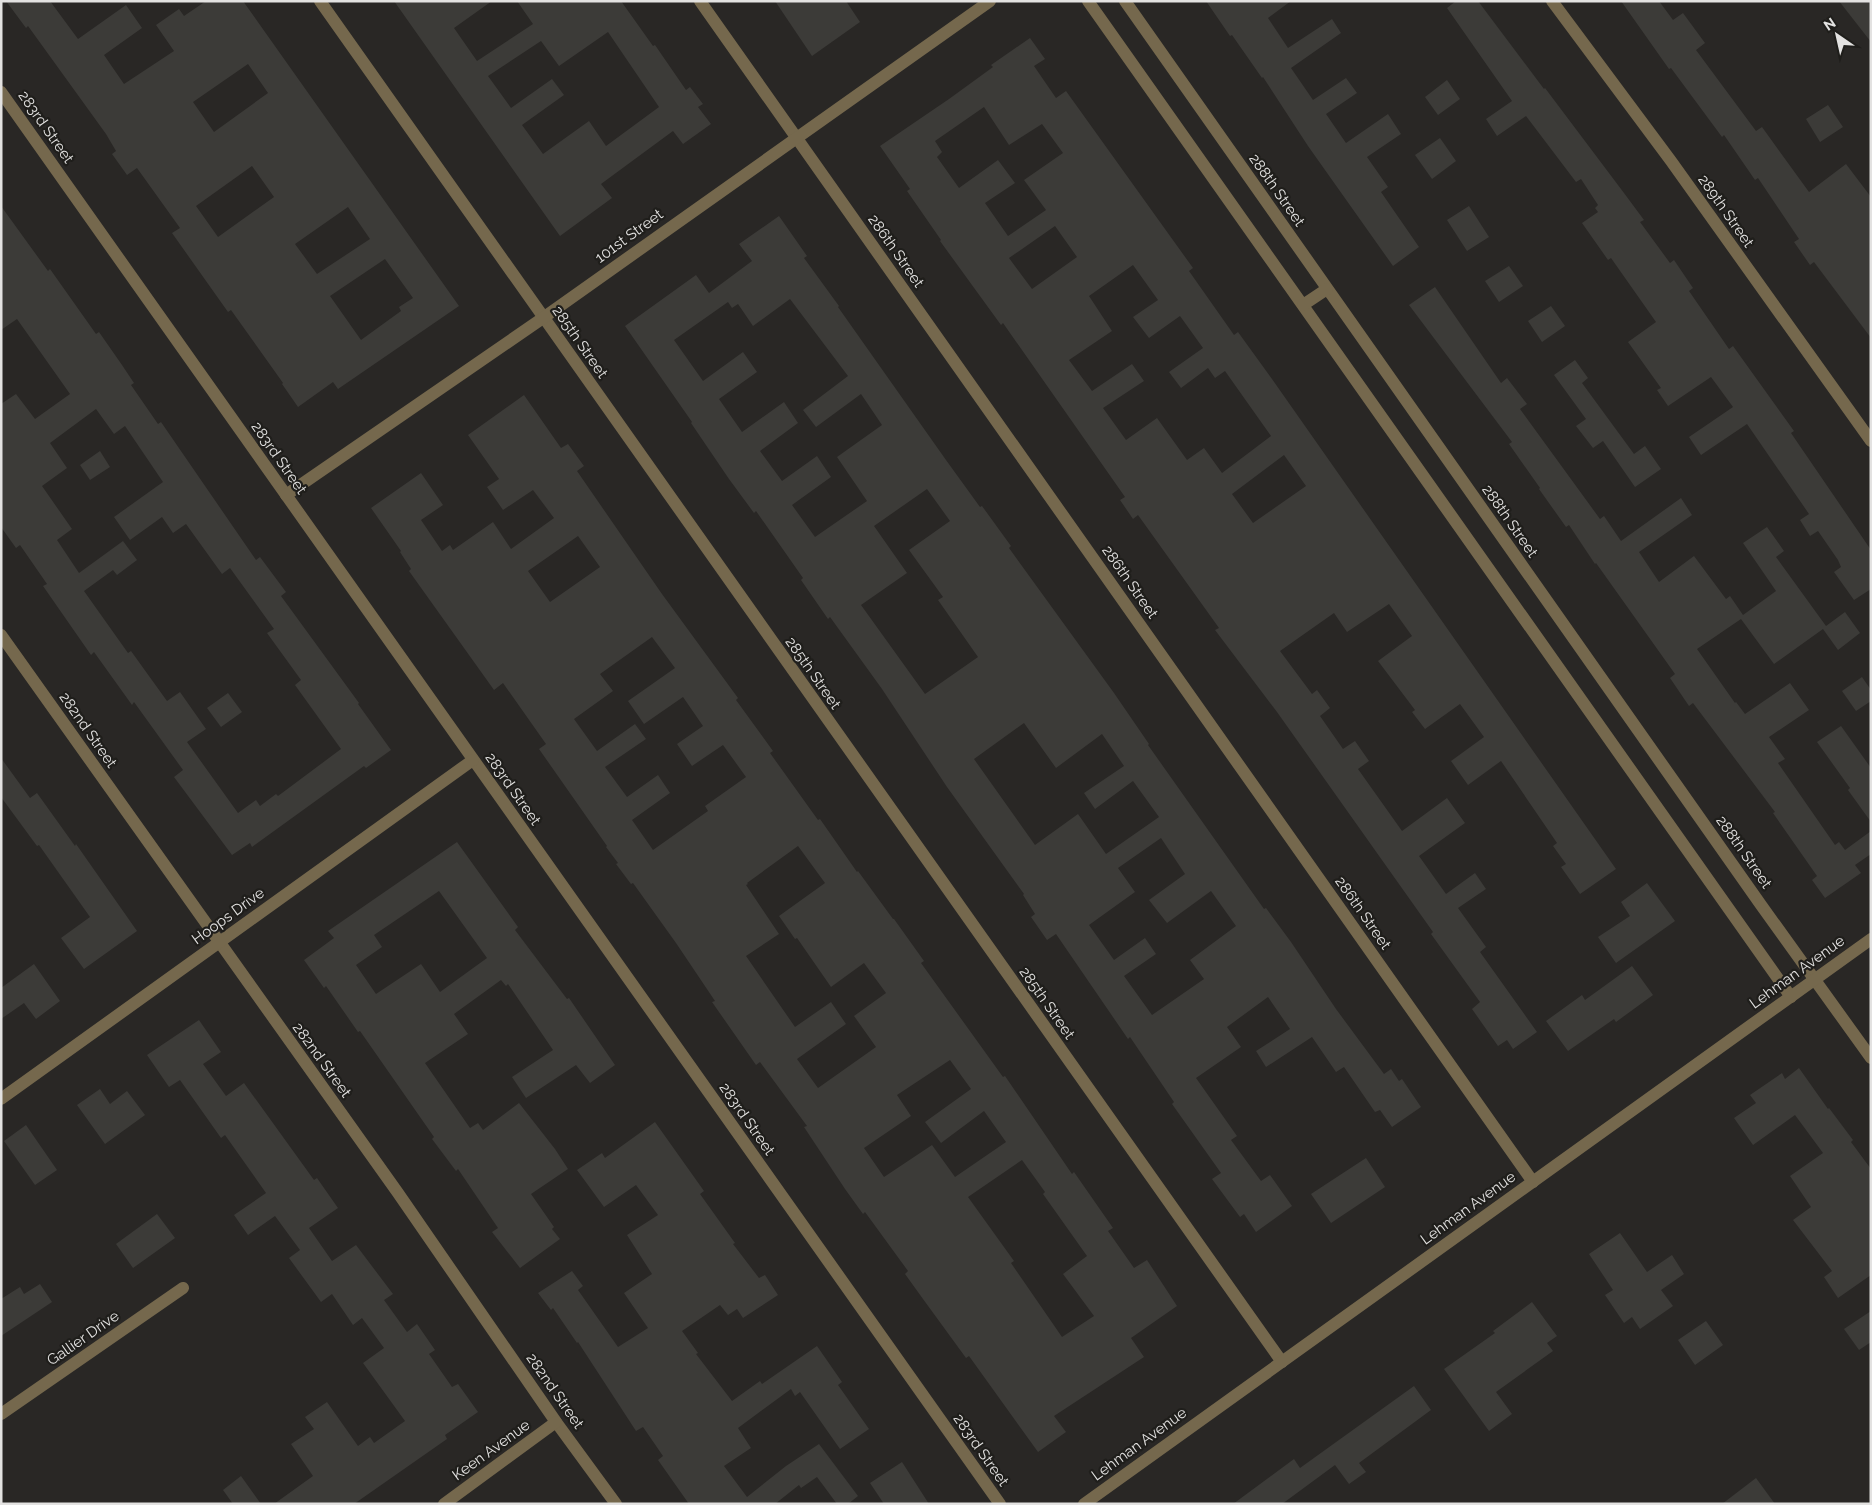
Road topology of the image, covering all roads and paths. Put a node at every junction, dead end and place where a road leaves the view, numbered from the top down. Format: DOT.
graph roads {
  1 [pos="320,1"];
  2 [pos="700,1"];
  3 [pos="990,1"];
  4 [pos="1088,1"];
  5 [pos="1125,1"];
  6 [pos="1552,1"];
  7 [pos="1,92"];
  8 [pos="796,137"];
  9 [pos="1327,289"];
  10 [pos="1303,305"];
  11 [pos="542,318"];
  12 [pos="1871,442"];
  13 [pos="286,496"];
  14 [pos="1,635"];
  15 [pos="473,760"];
  16 [pos="1871,939"];
  17 [pos="219,943"];
  18 [pos="1815,979"];
  19 [pos="1791,997"];
  20 [pos="1871,1058"];
  21 [pos="1,1099"];
  22 [pos="1533,1182"];
  23 [pos="183,1288"];
  24 [pos="1282,1362"];
  25 [pos="1,1414"];
  26 [pos="556,1422"];
  27 [pos="444,1504"];
  28 [pos="616,1504"];
  29 [pos="1000,1504"];
  30 [pos="1084,1504"];
  1 -- 11 [label="street, 285th Street"];
  2 -- 8 [label="street, 286th Street"];
  3 -- 8 [label="street, 101st Street"];
  4 -- 10 [label="street"];
  5 -- 9 [label="street, 288th Street"];
  6 -- 12 [label="street, 289th Street"];
  7 -- 13 [label="street, 283rd Street"];
  8 -- 11 [label="street, 101st Street"];
  8 -- 22 [label="street, 286th Street"];
  9 -- 10 [label="street"];
  9 -- 18 [label="street, 288th Street"];
  10 -- 19 [label="street"];
  11 -- 13 [label="street, 101st Street"];
  11 -- 24 [label="street, 285th Street"];
  13 -- 15 [label="street, 283rd Street"];
  14 -- 17 [label="street, 282nd Street"];
  15 -- 17 [label="street, Hoops Drive"];
  15 -- 29 [label="street, 283rd Street"];
  16 -- 18 [label="street, Lehman Avenue"];
  17 -- 21 [label="street, Hoops Drive"];
  17 -- 26 [label="street, 282nd Street"];
  18 -- 19 [label="street, Lehman Avenue"];
  18 -- 20 [label="street, 288th Street"];
  19 -- 22 [label="street, Lehman Avenue"];
  22 -- 24 [label="street, Lehman Avenue"];
  23 -- 25 [label="street, Gallier Drive"];
  24 -- 30 [label="street, Lehman Avenue"];
  26 -- 27 [label="street, Keen Avenue"];
  26 -- 28 [label="street, 282nd Street"];
}
